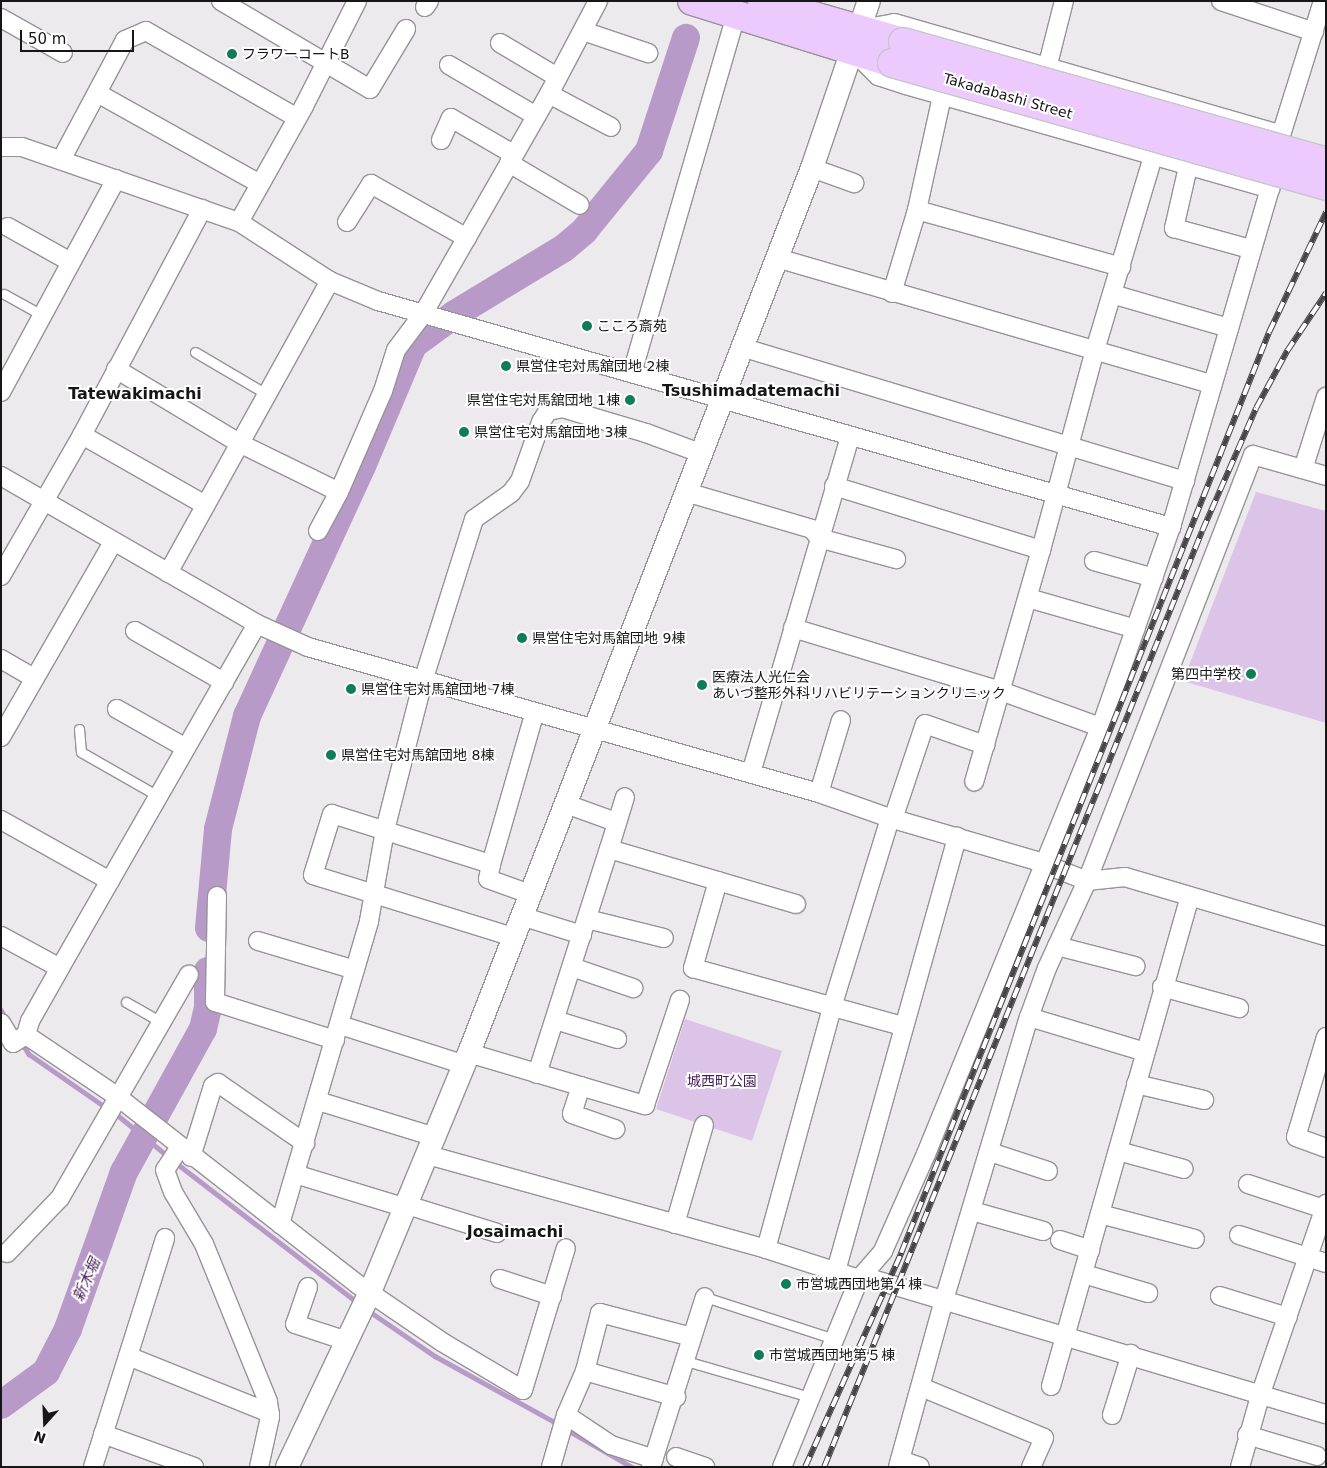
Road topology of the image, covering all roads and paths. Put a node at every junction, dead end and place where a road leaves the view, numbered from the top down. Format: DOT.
graph roads {
  1 [pos="221,1"];
  2 [pos="357,1"];
  3 [pos="598,1"];
  4 [pos="692,1"];
  5 [pos="762,1"];
  6 [pos="869,1"];
  7 [pos="1064,1"];
  8 [pos="1221,1"];
  9 [pos="1323,1"];
  10 [pos="736,14"];
  11 [pos="1,18"];
  12 [pos="406,29"];
  13 [pos="583,31"];
  14 [pos="1314,32"];
  15 [pos="856,40"];
  16 [pos="500,43"];
  17 [pos="898,52"];
  18 [pos="62,53"];
  19 [pos="648,53"];
  20 [pos="324,61"];
  21 [pos="449,65"];
  22 [pos="1047,68"];
  23 [pos="557,77"];
  24 [pos="98,94"];
  25 [pos="549,94"];
  26 [pos="942,96"];
  27 [pos="536,116"];
  28 [pos="297,118"];
  29 [pos="611,127"];
  30 [pos="1281,135"];
  31 [pos="441,140"];
  32 [pos="1,147"];
  33 [pos="1153,157"];
  34 [pos="511,159"];
  35 [pos="61,160"];
  36 [pos="1326,162"];
  37 [pos="1188,167"];
  38 [pos="812,168"];
  39 [pos="116,179"];
  40 [pos="854,183"];
  41 [pos="260,184"];
  42 [pos="1326,186"];
  43 [pos="1270,189"];
  44 [pos="580,205"];
  45 [pos="202,209"];
  46 [pos="917,210"];
  47 [pos="239,222"];
  48 [pos="348,222"];
  49 [pos="8,227"];
  50 [pos="467,238"];
  51 [pos="1250,249"];
  52 [pos="777,258"];
  53 [pos="71,262"];
  54 [pos="1121,268"];
  55 [pos="330,281"];
  56 [pos="892,293"];
  57 [pos="4,294"];
  58 [pos="1112,294"];
  59 [pos="423,314"];
  60 [pos="42,315"];
  61 [pos="1229,328"];
  62 [pos="741,347"];
  63 [pos="1095,350"];
  64 [pos="195,352"];
  65 [pos="116,369"];
  66 [pos="632,373"];
  67 [pos="1212,384"];
  68 [pos="1,392"];
  69 [pos="268,395"];
  70 [pos="1326,397"];
  71 [pos="723,399"];
  72 [pos="82,436"];
  73 [pos="850,436"];
  74 [pos="241,444"];
  75 [pos="1069,446"];
  76 [pos="700,453"];
  77 [pos="1304,470"];
  78 [pos="1,476"];
  79 [pos="1326,476"];
  80 [pos="1185,481"];
  81 [pos="834,486"];
  82 [pos="339,492"];
  83 [pos="686,492"];
  84 [pos="1057,493"];
  85 [pos="44,501"];
  86 [pos="204,505"];
  87 [pos="1171,527"];
  88 [pos="318,531"];
  89 [pos="819,538"];
  90 [pos="113,542"];
  91 [pos="1042,550"];
  92 [pos="896,559"];
  93 [pos="1094,561"];
  94 [pos="168,573"];
  95 [pos="1,576"];
  96 [pos="1154,578"];
  97 [pos="1028,598"];
  98 [pos="257,624"];
  99 [pos="793,628"];
  100 [pos="1136,629"];
  101 [pos="135,631"];
  102 [pos="1,659"];
  103 [pos="34,678"];
  104 [pos="423,681"];
  105 [pos="224,682"];
  106 [pos="1001,691"];
  107 [pos="117,709"];
  108 [pos="535,712"];
  109 [pos="841,720"];
  110 [pos="594,727"];
  111 [pos="1100,727"];
  112 [pos="79,729"];
  113 [pos="1,737"];
  114 [pos="985,745"];
  115 [pos="186,748"];
  116 [pos="752,773"];
  117 [pos="974,782"];
  118 [pos="819,793"];
  119 [pos="158,796"];
  120 [pos="624,797"];
  121 [pos="566,804"];
  122 [pos="892,818"];
  123 [pos="1,820"];
  124 [pos="616,822"];
  125 [pos="385,830"];
  126 [pos="957,837"];
  127 [pos="609,849"];
  128 [pos="491,864"];
  129 [pos="1045,865"];
  130 [pos="110,881"];
  131 [pos="718,881"];
  132 [pos="1088,881"];
  133 [pos="372,893"];
  134 [pos="530,894"];
  135 [pos="217,896"];
  136 [pos="1190,896"];
  137 [pos="796,904"];
  138 [pos="521,916"];
  139 [pos="584,927"];
  140 [pos="1,936"];
  141 [pos="1326,936"];
  142 [pos="513,937"];
  143 [pos="664,938"];
  144 [pos="258,942"];
  145 [pos="1057,946"];
  146 [pos="1135,966"];
  147 [pos="572,967"];
  148 [pos="60,968"];
  149 [pos="355,970"];
  150 [pos="189,975"];
  151 [pos="1162,987"];
  152 [pos="633,988"];
  153 [pos="680,1000"];
  154 [pos="126,1002"];
  155 [pos="832,1007"];
  156 [pos="1239,1008"];
  157 [pos="1029,1017"];
  158 [pos="555,1020"];
  159 [pos="1,1023"];
  160 [pos="163,1023"];
  161 [pos="902,1026"];
  162 [pos="338,1032"];
  163 [pos="26,1035"];
  164 [pos="1326,1037"];
  165 [pos="617,1039"];
  166 [pos="1145,1052"];
  167 [pos="467,1059"];
  168 [pos="537,1074"];
  169 [pos="1136,1084"];
  170 [pos="581,1086"];
  171 [pos="118,1097"];
  172 [pos="318,1100"];
  173 [pos="1204,1100"];
  174 [pos="704,1125"];
  175 [pos="615,1128"];
  176 [pos="305,1143"];
  177 [pos="432,1146"];
  178 [pos="1326,1148"];
  179 [pos="1118,1151"];
  180 [pos="990,1152"];
  181 [pos="179,1156"];
  182 [pos="1184,1169"];
  183 [pos="1048,1171"];
  184 [pos="295,1174"];
  185 [pos="1248,1184"];
  186 [pos="1325,1206"];
  187 [pos="406,1207"];
  188 [pos="972,1211"];
  189 [pos="1100,1214"];
  190 [pos="280,1224"];
  191 [pos="675,1224"];
  192 [pos="1042,1231"];
  193 [pos="497,1233"];
  194 [pos="1239,1236"];
  195 [pos="166,1238"];
  196 [pos="1195,1239"];
  197 [pos="1060,1240"];
  198 [pos="566,1248"];
  199 [pos="766,1249"];
  200 [pos="1090,1250"];
  201 [pos="6,1253"];
  202 [pos="1318,1261"];
  203 [pos="836,1271"];
  204 [pos="1084,1274"];
  205 [pos="500,1279"];
  206 [pos="859,1279"];
  207 [pos="308,1287"];
  208 [pos="1148,1293"];
  209 [pos="552,1296"];
  210 [pos="1220,1296"];
  211 [pos="705,1297"];
  212 [pos="944,1300"];
  213 [pos="365,1302"];
  214 [pos="1288,1316"];
  215 [pos="1066,1336"];
  216 [pos="692,1337"];
  217 [pos="834,1339"];
  218 [pos="347,1341"];
  219 [pos="1131,1354"];
  220 [pos="128,1356"];
  221 [pos="686,1360"];
  222 [pos="584,1371"];
  223 [pos="1051,1386"];
  224 [pos="921,1387"];
  225 [pos="1261,1393"];
  226 [pos="676,1396"];
  227 [pos="810,1397"];
  228 [pos="1325,1410"];
  229 [pos="270,1413"];
  230 [pos="1112,1416"];
  231 [pos="564,1424"];
  232 [pos="103,1434"];
  233 [pos="1247,1435"];
  234 [pos="1317,1456"];
  235 [pos="676,1457"];
  236 [pos="653,1463"];
  237 [pos="899,1463"];
  238 [pos="93,1467"];
  239 [pos="194,1467"];
  240 [pos="258,1467"];
  241 [pos="287,1467"];
  242 [pos="551,1467"];
  243 [pos="705,1467"];
  244 [pos="782,1467"];
  245 [pos="920,1467"];
  246 [pos="1031,1467"];
  247 [pos="1240,1467"];
  1 -- 20 [label="street"];
  2 -- 20 [label="street"];
  3 -- 13 [label="street"];
  4 -- 10 [label="highway, Takadabashi Street"];
  5 -- 15 [label="highway, Takadabashi Street"];
  6 -- 15 [label="street"];
  7 -- 22 [label="street"];
  8 -- 14 [label="street"];
  9 -- 14 [label="street"];
  10 -- 15 [label="highway, Takadabashi Street"];
  10 -- 66 [label="street"];
  11 -- 18 [label="street"];
  12 -- 20 [label="street"];
  13 -- 19 [label="street"];
  13 -- 23 [label="street"];
  14 -- 30 [label="street"];
  15 -- 17 [label="highway, Takadabashi Street"];
  15 -- 22 [label="street"];
  15 -- 26 [label="street"];
  15 -- 38 [label="street"];
  16 -- 23 [label="street"];
  17 -- 36 [label="highway, Takadabashi Street, bridge"];
  17 -- 42 [label="highway, Takadabashi Street, bridge"];
  20 -- 28 [label="street"];
  21 -- 27 [label="street"];
  22 -- 30 [label="street"];
  23 -- 25 [label="street"];
  24 -- 28 [label="street"];
  24 -- 35 [label="street"];
  24 -- 41 [label="street"];
  25 -- 27 [label="street"];
  25 -- 29 [label="street"];
  26 -- 33 [label="street"];
  26 -- 46 [label="street"];
  27 -- 34 [label="street"];
  28 -- 41 [label="street"];
  30 -- 43 [label="street"];
  31 -- 34 [label="street"];
  32 -- 35 [label="street"];
  33 -- 37 [label="street"];
  33 -- 54 [label="street"];
  34 -- 44 [label="street"];
  34 -- 50 [label="street"];
  35 -- 39 [label="street"];
  37 -- 43 [label="street"];
  37 -- 51 [label="street"];
  38 -- 40 [label="street"];
  38 -- 52 [label="street"];
  39 -- 45 [label="street"];
  39 -- 53 [label="street"];
  41 -- 47 [label="street"];
  43 -- 51 [label="street"];
  45 -- 47 [label="street"];
  45 -- 65 [label="street"];
  46 -- 54 [label="street"];
  46 -- 56 [label="street"];
  47 -- 55 [label="street"];
  48 -- 50 [label="street"];
  49 -- 53 [label="street"];
  50 -- 59 [label="street"];
  51 -- 61 [label="street"];
  52 -- 56 [label="street"];
  52 -- 62 [label="street"];
  53 -- 60 [label="street"];
  54 -- 58 [label="street"];
  55 -- 59 [label="street"];
  55 -- 69 [label="street"];
  56 -- 63 [label="street"];
  57 -- 60 [label="lane"];
  58 -- 61 [label="street"];
  58 -- 63 [label="street"];
  59 -- 66 [label="street"];
  59 -- 82 [label="street"];
  60 -- 68 [label="street"];
  61 -- 67 [label="street"];
  62 -- 71 [label="street"];
  62 -- 75 [label="street"];
  63 -- 67 [label="street"];
  63 -- 75 [label="street"];
  64 -- 69 [label="lane"];
  65 -- 72 [label="street"];
  65 -- 74 [label="street"];
  66 -- 71 [label="street"];
  67 -- 80 [label="street"];
  69 -- 74 [label="street"];
  70 -- 77 [label="street"];
  71 -- 73 [label="street"];
  71 -- 76 [label="street"];
  72 -- 85 [label="street"];
  72 -- 86 [label="street"];
  73 -- 81 [label="street"];
  73 -- 84 [label="street"];
  74 -- 82 [label="street"];
  74 -- 86 [label="street"];
  75 -- 80 [label="street"];
  75 -- 84 [label="street"];
  76 -- 83 [label="street"];
  76 -- 104 [label="street"];
  77 -- 79 [label="street"];
  77 -- 132 [label="street"];
  78 -- 85 [label="street"];
  80 -- 87 [label="street"];
  81 -- 89 [label="street"];
  81 -- 91 [label="street"];
  82 -- 88 [label="street"];
  83 -- 89 [label="street"];
  83 -- 110 [label="street"];
  84 -- 87 [label="street"];
  84 -- 91 [label="street"];
  85 -- 90 [label="street"];
  85 -- 95 [label="street"];
  86 -- 94 [label="street"];
  87 -- 96 [label="street"];
  89 -- 92 [label="street"];
  89 -- 99 [label="street"];
  90 -- 94 [label="street"];
  90 -- 103 [label="street"];
  91 -- 97 [label="street"];
  93 -- 96 [label="street"];
  94 -- 98 [label="street"];
  96 -- 100 [label="street"];
  97 -- 100 [label="street"];
  97 -- 106 [label="street"];
  98 -- 104 [label="street"];
  98 -- 105 [label="street"];
  99 -- 106 [label="street"];
  99 -- 116 [label="street"];
  100 -- 111 [label="street"];
  101 -- 105 [label="street"];
  102 -- 103 [label="street"];
  103 -- 113 [label="street"];
  104 -- 108 [label="street"];
  104 -- 125 [label="street"];
  105 -- 115 [label="street"];
  106 -- 111 [label="street"];
  106 -- 114 [label="street"];
  107 -- 115 [label="street"];
  108 -- 110 [label="street"];
  108 -- 128 [label="street"];
  109 -- 118 [label="street"];
  110 -- 116 [label="street"];
  110 -- 121 [label="street"];
  111 -- 129 [label="street"];
  112 -- 119 [label="lane"];
  114 -- 117 [label="street"];
  114 -- 122 [label="street"];
  115 -- 119 [label="street"];
  116 -- 118 [label="street"];
  118 -- 122 [label="street"];
  119 -- 130 [label="street"];
  120 -- 124 [label="street"];
  121 -- 124 [label="street"];
  121 -- 134 [label="street"];
  122 -- 126 [label="street"];
  122 -- 155 [label="street"];
  123 -- 130 [label="street"];
  124 -- 127 [label="street"];
  125 -- 128 [label="street"];
  125 -- 133 [label="street"];
  125 -- 133 [label="street"];
  126 -- 129 [label="street"];
  126 -- 161 [label="street"];
  127 -- 131 [label="street"];
  127 -- 139 [label="street"];
  128 -- 134 [label="street"];
  129 -- 132 [label="street"];
  129 -- 206 [label="street"];
  130 -- 148 [label="street"];
  131 -- 137 [label="street"];
  131 -- 155 [label="street"];
  132 -- 136 [label="street"];
  132 -- 145 [label="street"];
  133 -- 142 [label="street"];
  133 -- 149 [label="street"];
  134 -- 138 [label="street"];
  135 -- 162 [label="street"];
  136 -- 141 [label="street"];
  136 -- 151 [label="street"];
  138 -- 139 [label="street"];
  138 -- 142 [label="street"];
  139 -- 143 [label="street"];
  139 -- 147 [label="street"];
  140 -- 148 [label="street"];
  142 -- 167 [label="street"];
  144 -- 149 [label="street"];
  145 -- 146 [label="street"];
  145 -- 157 [label="street"];
  147 -- 152 [label="street"];
  147 -- 158 [label="street"];
  148 -- 163 [label="street"];
  149 -- 162 [label="street"];
  150 -- 160 [label="street"];
  151 -- 156 [label="street"];
  151 -- 166 [label="street"];
  153 -- 170 [label="street"];
  154 -- 160 [label="lane"];
  155 -- 161 [label="street"];
  155 -- 199 [label="street"];
  157 -- 166 [label="street"];
  157 -- 180 [label="street"];
  158 -- 165 [label="street"];
  158 -- 168 [label="street"];
  159 -- 163 [label="street"];
  160 -- 171 [label="street"];
  161 -- 203 [label="street"];
  162 -- 167 [label="street"];
  162 -- 172 [label="street"];
  163 -- 171 [label="street"];
  164 -- 178 [label="street"];
  166 -- 169 [label="street"];
  167 -- 168 [label="street"];
  167 -- 177 [label="street"];
  168 -- 170 [label="street"];
  169 -- 173 [label="street"];
  169 -- 179 [label="street"];
  170 -- 175 [label="street"];
  171 -- 181 [label="street"];
  171 -- 201 [label="street"];
  172 -- 176 [label="street"];
  172 -- 177 [label="street"];
  174 -- 191 [label="street"];
  176 -- 181 [label="street"];
  176 -- 184 [label="street"];
  177 -- 187 [label="street"];
  177 -- 191 [label="street"];
  179 -- 182 [label="street"];
  179 -- 189 [label="street"];
  180 -- 183 [label="street"];
  180 -- 188 [label="street"];
  181 -- 190 [label="street"];
  181 -- 229 [label="street"];
  184 -- 187 [label="street"];
  184 -- 190 [label="street"];
  185 -- 186 [label="street"];
  186 -- 202 [label="street"];
  187 -- 193 [label="street"];
  187 -- 213 [label="street"];
  188 -- 192 [label="street"];
  188 -- 212 [label="street"];
  189 -- 196 [label="street"];
  189 -- 200 [label="street"];
  190 -- 213 [label="street"];
  191 -- 199 [label="street"];
  194 -- 202 [label="street"];
  195 -- 220 [label="street"];
  197 -- 200 [label="street"];
  198 -- 209 [label="street"];
  199 -- 203 [label="street"];
  200 -- 204 [label="street"];
  202 -- 214 [label="street"];
  203 -- 206 [label="street"];
  204 -- 208 [label="street"];
  204 -- 215 [label="street"];
  205 -- 209 [label="street"];
  206 -- 212 [label="street"];
  206 -- 217 [label="street"];
  207 -- 218 [label="street"];
  209 -- 213 [label="street"];
  210 -- 214 [label="street"];
  211 -- 216 [label="street"];
  211 -- 217 [label="lane"];
  212 -- 215 [label="street"];
  212 -- 224 [label="street"];
  213 -- 218 [label="street"];
  214 -- 225 [label="street"];
  215 -- 219 [label="street"];
  215 -- 223 [label="street"];
  216 -- 221 [label="street"];
  216 -- 222 [label="street"];
  217 -- 227 [label="street"];
  218 -- 241 [label="street"];
  219 -- 225 [label="street"];
  219 -- 230 [label="street"];
  220 -- 229 [label="street"];
  220 -- 232 [label="street"];
  221 -- 226 [label="street"];
  221 -- 227 [label="lane"];
  222 -- 226 [label="street"];
  222 -- 231 [label="street"];
  224 -- 237 [label="street"];
  224 -- 246 [label="street"];
  225 -- 228 [label="street"];
  225 -- 233 [label="street"];
  226 -- 236 [label="street"];
  227 -- 244 [label="street"];
  229 -- 240 [label="street"];
  231 -- 236 [label="street"];
  231 -- 242 [label="street"];
  232 -- 238 [label="street"];
  232 -- 239 [label="street"];
  233 -- 234 [label="street"];
  233 -- 247 [label="street"];
  235 -- 243 [label="street"];
  237 -- 245 [label="street"];
}
